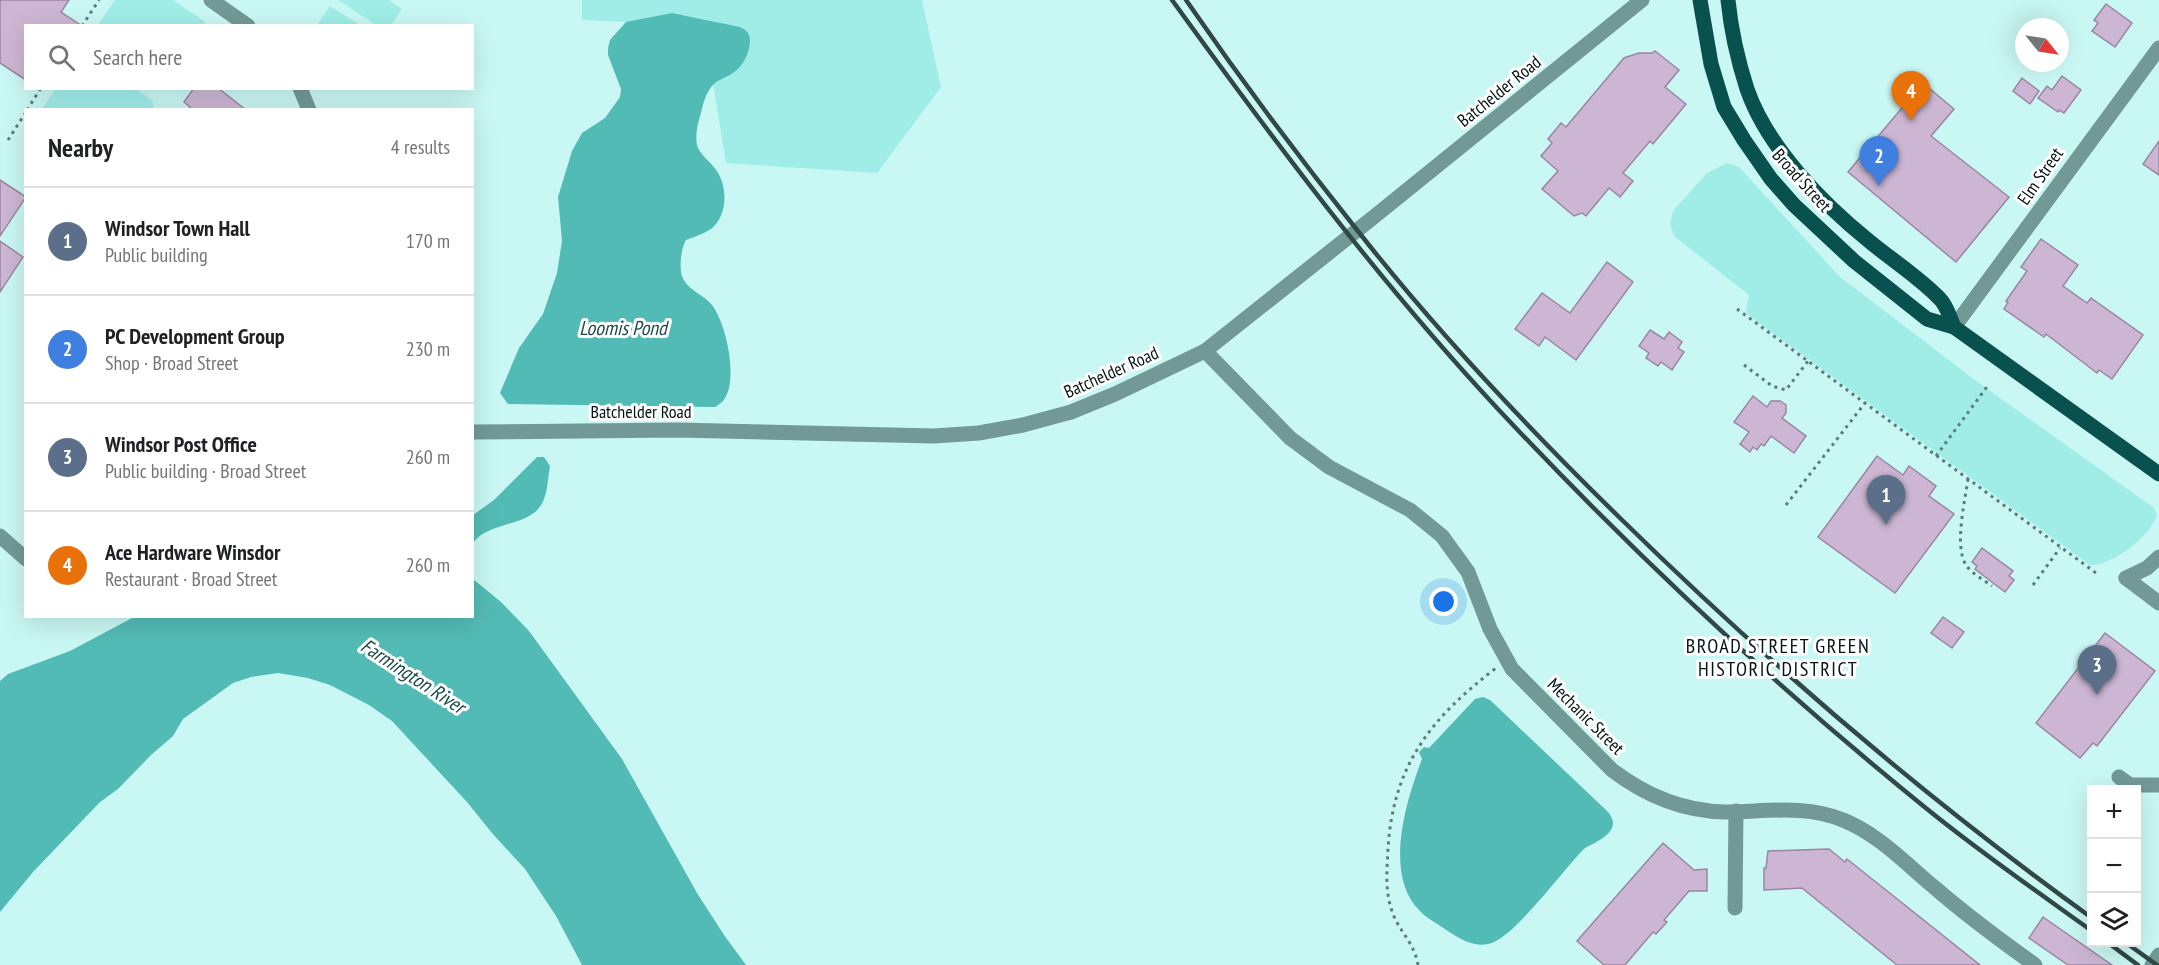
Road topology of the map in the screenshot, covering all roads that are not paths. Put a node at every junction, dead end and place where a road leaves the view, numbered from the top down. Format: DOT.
graph roads {
  1 [pos="211,0"];
  2 [pos="1642,0"];
  3 [pos="1700,0"];
  4 [pos="1728,0"];
  5 [pos="245,24"];
  6 [pos="2159,48"];
  7 [pos="301,90"];
  8 [pos="308,108"];
  9 [pos="1765,126"];
  10 [pos="1744,140"];
  11 [pos="1809,185"];
  12 [pos="1794,205"];
  13 [pos="1954,327"];
  14 [pos="1205,351"];
  15 [pos="474,432"];
  16 [pos="2159,474"];
  17 [pos="0,536"];
  18 [pos="24,557"];
  19 [pos="2159,557"];
  20 [pos="2159,603"];
  21 [pos="2118,777"];
  22 [pos="2159,785"];
  23 [pos="1736,811"];
  24 [pos="1735,908"];
  25 [pos="2159,955"];
  26 [pos="2035,965"];
  27 [pos="2152,965"];
  1 -- 5 [label="street"];
  2 -- 14 [label="street, Batchelder Road"];
  3 -- 10 [label="main road, Broad Street"];
  4 -- 9 [label="main road, Broad Street"];
  6 -- 13 [label="street, Elm Street"];
  7 -- 8 [label="street"];
  9 -- 10 [label="main road"];
  9 -- 11 [label="main road, Broad Street"];
  10 -- 12 [label="main road, Broad Street"];
  11 -- 12 [label="main road"];
  11 -- 13 [label="main road, Broad Street"];
  12 -- 13 [label="main road, Broad Street"];
  13 -- 16 [label="main road, Broad Street"];
  14 -- 15 [label="street, Batchelder Road"];
  14 -- 23 [label="street, Mechanic Street"];
  17 -- 18 [label="street"];
  19 -- 20 [label="street"];
  21 -- 22 [label="street"];
  23 -- 24 [label="street"];
  23 -- 26 [label="street, Mechanic Street"];
  25 -- 27 [label="street"];
}
